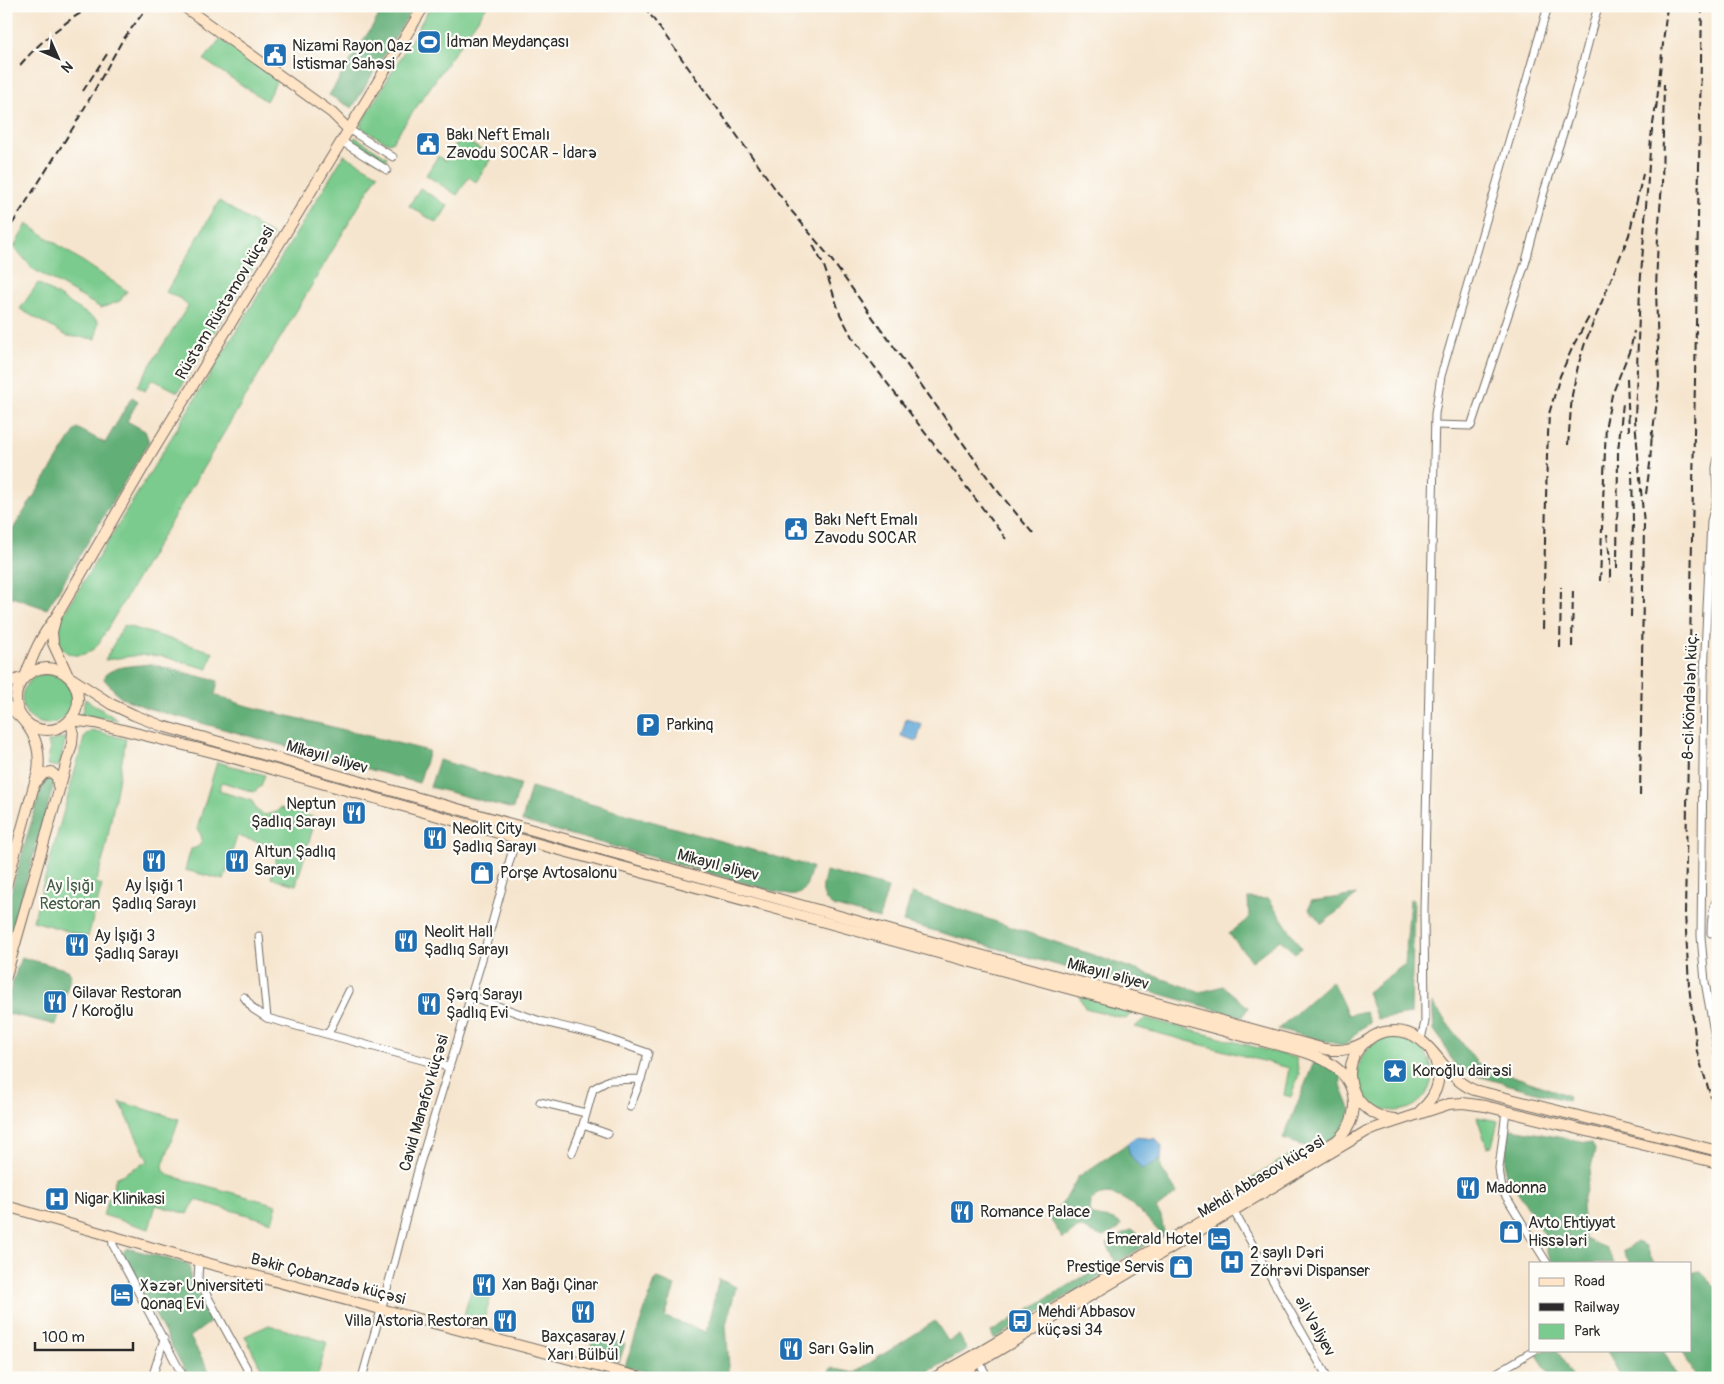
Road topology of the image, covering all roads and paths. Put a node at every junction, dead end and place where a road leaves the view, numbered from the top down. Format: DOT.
graph roads {
  1 [pos="183,6"];
  2 [pos="424,6"];
  3 [pos="1548,6"];
  4 [pos="1598,6"];
  5 [pos="348,129"];
  6 [pos="341,141"];
  7 [pos="393,156"];
  8 [pos="388,170"];
  9 [pos="1435,425"];
  10 [pos="1718,458"];
  11 [pos="56,617"];
  12 [pos="68,676"];
  13 [pos="25,677"];
  14 [pos="6,683"];
  15 [pos="6,705"];
  16 [pos="22,719"];
  17 [pos="70,720"];
  18 [pos="95,723"];
  19 [pos="72,744"];
  20 [pos="35,783"];
  21 [pos="58,790"];
  22 [pos="516,838"];
  23 [pos="6,886"];
  24 [pos="1718,897"];
  25 [pos="1714,933"];
  26 [pos="259,936"];
  27 [pos="1701,936"];
  28 [pos="6,976"];
  29 [pos="349,991"];
  30 [pos="470,996"];
  31 [pos="244,997"];
  32 [pos="267,1018"];
  33 [pos="328,1034"];
  34 [pos="1421,1039"];
  35 [pos="1368,1040"];
  36 [pos="1431,1050"];
  37 [pos="1718,1054"];
  38 [pos="448,1067"];
  39 [pos="641,1079"];
  40 [pos="1354,1092"];
  41 [pos="540,1102"];
  42 [pos="630,1107"];
  43 [pos="1506,1110"];
  44 [pos="586,1114"];
  45 [pos="1408,1117"];
  46 [pos="583,1125"];
  47 [pos="608,1134"];
  48 [pos="1718,1151"];
  49 [pos="572,1153"];
  50 [pos="1718,1163"];
  51 [pos="6,1206"];
  52 [pos="1233,1210"];
  53 [pos="112,1236"];
  54 [pos="199,1260"];
  55 [pos="1546,1262"];
  56 [pos="382,1309"];
  57 [pos="164,1339"];
  58 [pos="1532,1352"];
  59 [pos="977,1359"];
  60 [pos="152,1378"];
  61 [pos="184,1378"];
  62 [pos="252,1378"];
  63 [pos="362,1378"];
  64 [pos="642,1378"];
  65 [pos="934,1378"];
  66 [pos="952,1378"];
  67 [pos="988,1378"];
  68 [pos="1328,1378"];
  69 [pos="1488,1378"];
  1 -- 5 [label="main road"];
  2 -- 5 [label="main road, Rüstəm Rüstəmov küçəsi"];
  3 -- 9 [label="street"];
  4 -- 9 [label="street"];
  5 -- 6 [label="main road, Rüstəm Rüstəmov küçəsi"];
  5 -- 7 [label="street"];
  6 -- 8 [label="street"];
  6 -- 11 [label="main road, Rüstəm Rüstəmov küçəsi"];
  9 -- 34 [label="street"];
  10 -- 27 [label="street, 8-ci Köndələn küç."];
  11 -- 12 [label="main road"];
  11 -- 13 [label="main road, Rüstəm Rüstəmov küçəsi"];
  12 -- 13 [label="main road"];
  12 -- 17 [label="main road"];
  12 -- 35 [label="main road, Mikayıl Əliyev"];
  13 -- 14 [label="main road"];
  13 -- 16 [label="main road"];
  15 -- 16 [label="main road"];
  16 -- 17 [label="main road"];
  16 -- 20 [label="main road"];
  17 -- 18 [label="main road, Mikayıl Əliyev"];
  17 -- 19 [label="main road"];
  18 -- 19 [label="main road"];
  18 -- 22 [label="main road, Mikayıl Əliyev"];
  19 -- 21 [label="main road"];
  20 -- 21 [label="main road"];
  20 -- 23 [label="main road"];
  21 -- 28 [label="main road"];
  22 -- 30 [label="street, Cavid Manafov küçəsi"];
  22 -- 40 [label="main road, Mikayıl Əliyev"];
  24 -- 25 [label="street"];
  25 -- 27 [label="street"];
  26 -- 32 [label="street"];
  27 -- 37 [label="street, 8-ci Köndələn küç."];
  29 -- 33 [label="street"];
  30 -- 38 [label="street, Cavid Manafov küçəsi"];
  30 -- 39 [label="street"];
  31 -- 32 [label="street"];
  32 -- 33 [label="street"];
  33 -- 38 [label="street"];
  34 -- 35 [label="main road"];
  34 -- 36 [label="main road"];
  35 -- 40 [label="main road"];
  36 -- 45 [label="main road"];
  36 -- 48 [label="main road"];
  38 -- 56 [label="street, Cavid Manafov küçəsi"];
  39 -- 42 [label="street"];
  39 -- 44 [label="street"];
  40 -- 45 [label="main road"];
  40 -- 59 [label="main road, Mehdi Abbasov küçəsi"];
  41 -- 44 [label="street"];
  43 -- 45 [label="main road, Mehdi Abbasov küçəsi"];
  43 -- 50 [label="main road, Mehdi Abbasov küçəsi"];
  43 -- 55 [label="street"];
  44 -- 46 [label="street"];
  45 -- 52 [label="main road, Mehdi Abbasov küçəsi"];
  46 -- 47 [label="street"];
  46 -- 49 [label="street"];
  51 -- 53 [label="main road, Bəkir Çobanzadə küçəsi"];
  52 -- 59 [label="main road, Mehdi Abbasov küçəsi"];
  52 -- 68 [label="street, Əli Vəliyev"];
  53 -- 54 [label="main road, Bəkir Çobanzadə küçəsi"];
  53 -- 57 [label="street"];
  54 -- 56 [label="main road, Bəkir Çobanzadə küçəsi"];
  54 -- 62 [label="street"];
  56 -- 63 [label="street, Cavid Manafov küçəsi"];
  56 -- 64 [label="main road, Bəkir Çobanzadə küçəsi"];
  57 -- 60 [label="street"];
  57 -- 61 [label="street"];
  58 -- 69 [label="street"];
  59 -- 65 [label="main road, Mehdi Abbasov küçəsi"];
  59 -- 66 [label="main road, Mehdi Abbasov küçəsi"];
  59 -- 67 [label="street"];
}
